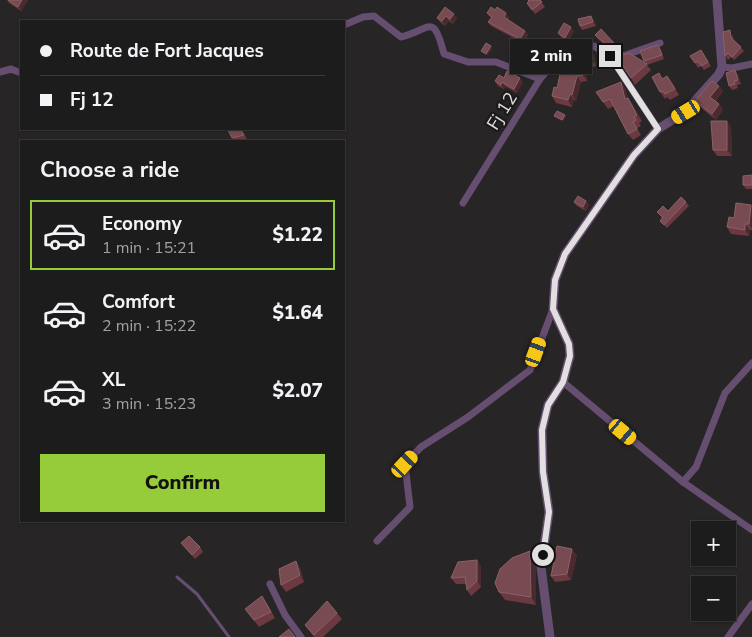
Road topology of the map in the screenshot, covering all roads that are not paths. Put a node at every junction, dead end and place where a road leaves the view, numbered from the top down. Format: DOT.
graph roads {
  1 [pos="717,0"];
  2 [pos="345,25"];
  3 [pos="660,43"];
  4 [pos="613,61"];
  5 [pos="752,64"];
  6 [pos="722,67"];
  7 [pos="0,72"];
  8 [pos="20,73"];
  9 [pos="540,79"];
  10 [pos="658,129"];
  11 [pos="463,203"];
  12 [pos="553,309"];
  13 [pos="752,363"];
  14 [pos="563,382"];
  15 [pos="683,482"];
  16 [pos="752,530"];
  17 [pos="377,541"];
  18 [pos="176,577"];
  19 [pos="270,584"];
  20 [pos="752,604"];
  21 [pos="229,637"];
  22 [pos="301,637"];
  23 [pos="550,637"];
  24 [pos="728,637"];
  1 -- 6 [label="street"];
  2 -- 9 [label="street"];
  3 -- 4 [label="street"];
  4 -- 9 [label="street, Fj 12"];
  4 -- 10 [label="street, Fj 12"];
  5 -- 6 [label="street"];
  6 -- 10 [label="street"];
  7 -- 8 [label="street"];
  9 -- 11 [label="street, Fj 12"];
  10 -- 12 [label="street"];
  12 -- 14 [label="street"];
  12 -- 17 [label="street"];
  13 -- 15 [label="street"];
  14 -- 15 [label="street"];
  14 -- 23 [label="street"];
  15 -- 16 [label="street"];
  18 -- 21 [label="lane"];
  19 -- 22 [label="street"];
  20 -- 24 [label="street"];
}
